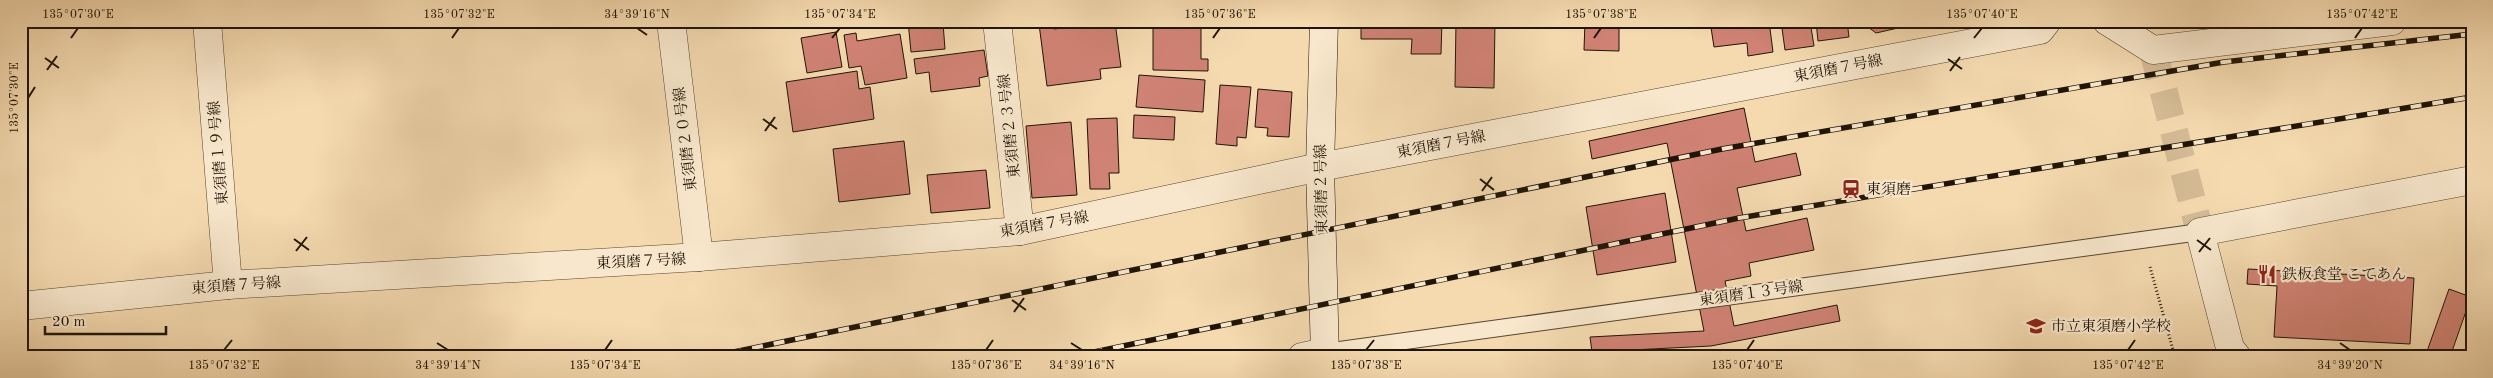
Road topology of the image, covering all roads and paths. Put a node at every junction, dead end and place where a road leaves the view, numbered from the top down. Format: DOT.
graph roads {
  1 [pos="207,21"];
  2 [pos="671,21"];
  3 [pos="997,21"];
  4 [pos="1324,21"];
  5 [pos="2046,21"];
  6 [pos="2107,21"];
  7 [pos="2392,21"];
  8 [pos="1320,167"];
  9 [pos="2472,180"];
  10 [pos="1020,231"];
  11 [pos="2200,232"];
  12 [pos="699,258"];
  13 [pos="2149,264"];
  14 [pos="228,285"];
  15 [pos="21,306"];
  16 [pos="1317,355"];
  17 [pos="2175,357"];
  18 [pos="2237,357"];
  1 -- 14 [label="street, 東須磨１９号線"];
  2 -- 12 [label="street, 東須磨２０号線"];
  3 -- 10 [label="street, 東須磨２３号線"];
  4 -- 8 [label="street, 東須磨２号線"];
  5 -- 8 [label="street, 東須磨７号線"];
  6 -- 7 [label="street"];
  8 -- 10 [label="street, 東須磨７号線"];
  8 -- 16 [label="street, 東須磨２号線"];
  9 -- 11 [label="street"];
  10 -- 12 [label="street, 東須磨７号線"];
  11 -- 16 [label="lane, 東須磨１３号線"];
  11 -- 18 [label="street"];
  12 -- 14 [label="street, 東須磨７号線"];
  13 -- 17 [label="path"];
  14 -- 15 [label="street, 東須磨７号線"];
}
